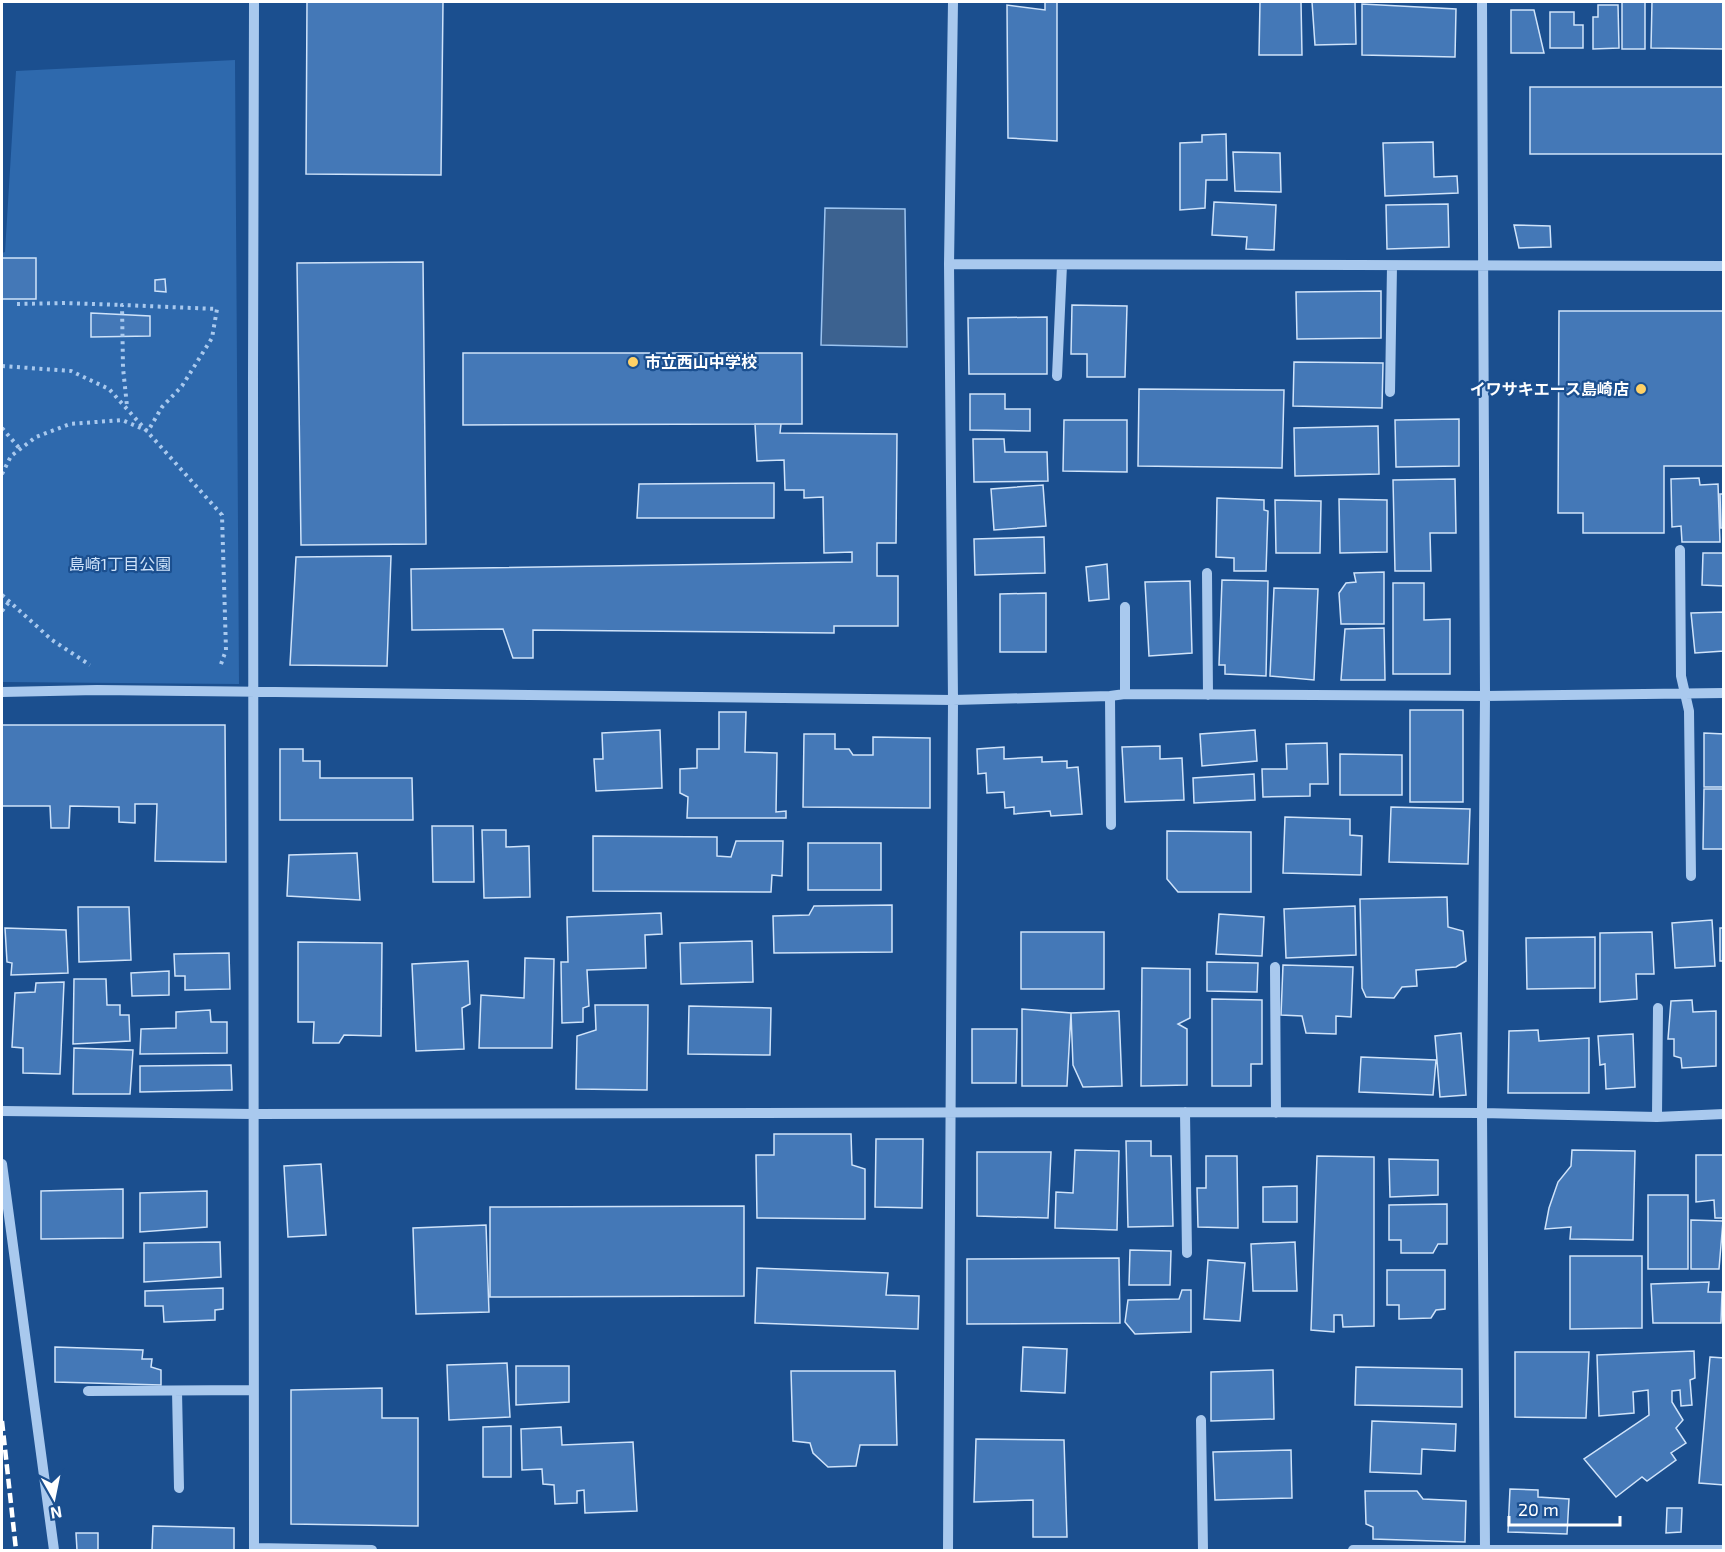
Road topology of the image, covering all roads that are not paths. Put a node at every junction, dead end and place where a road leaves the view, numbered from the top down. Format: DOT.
graph roads {
  1 [pos="254,2"];
  2 [pos="953,2"];
  3 [pos="1482,2"];
  4 [pos="950,264"];
  5 [pos="1062,265"];
  6 [pos="1392,266"];
  7 [pos="1484,266"];
  8 [pos="1724,266"];
  9 [pos="1057,376"];
  10 [pos="1390,392"];
  11 [pos="1680,550"];
  12 [pos="1207,573"];
  13 [pos="1125,607"];
  14 [pos="2,692"];
  15 [pos="254,692"];
  16 [pos="1685,693"];
  17 [pos="1724,693"];
  18 [pos="1125,694"];
  19 [pos="1208,695"];
  20 [pos="1110,696"];
  21 [pos="1485,696"];
  22 [pos="953,700"];
  23 [pos="1111,825"];
  24 [pos="1691,876"];
  25 [pos="1275,967"];
  26 [pos="1658,1008"];
  27 [pos="2,1111"];
  28 [pos="1185,1112"];
  29 [pos="950,1113"];
  30 [pos="1276,1113"];
  31 [pos="1482,1113"];
  32 [pos="253,1114"];
  33 [pos="1724,1114"];
  34 [pos="1657,1117"];
  35 [pos="2,1164"];
  36 [pos="1187,1253"];
  37 [pos="253,1390"];
  38 [pos="88,1391"];
  39 [pos="177,1391"];
  40 [pos="1201,1420"];
  41 [pos="179,1488"];
  42 [pos="254,1549"];
  43 [pos="1485,1550"];
  44 [pos="1724,1550"];
  45 [pos="54,1551"];
  46 [pos="372,1551"];
  47 [pos="948,1551"];
  48 [pos="1203,1551"];
  49 [pos="1353,1551"];
  1 -- 15 [label="street"];
  2 -- 4 [label="street"];
  3 -- 7 [label="street"];
  4 -- 5 [label="street"];
  4 -- 22 [label="street"];
  5 -- 6 [label="street"];
  5 -- 9 [label="street"];
  6 -- 7 [label="street"];
  6 -- 10 [label="street"];
  7 -- 8 [label="street"];
  7 -- 21 [label="street"];
  11 -- 16 [label="street"];
  12 -- 19 [label="street"];
  13 -- 18 [label="street"];
  14 -- 15 [label="street"];
  15 -- 22 [label="street"];
  15 -- 32 [label="street"];
  16 -- 17 [label="street"];
  16 -- 21 [label="street"];
  16 -- 24 [label="street"];
  18 -- 19 [label="street"];
  18 -- 20 [label="street"];
  19 -- 21 [label="street"];
  20 -- 22 [label="street"];
  20 -- 23 [label="street"];
  21 -- 31 [label="street"];
  22 -- 29 [label="street"];
  25 -- 30 [label="street"];
  26 -- 34 [label="street"];
  27 -- 32 [label="street"];
  28 -- 29 [label="street"];
  28 -- 30 [label="street"];
  28 -- 36 [label="street"];
  29 -- 32 [label="street"];
  29 -- 47 [label="street"];
  30 -- 31 [label="street"];
  31 -- 34 [label="street"];
  31 -- 43 [label="street"];
  32 -- 37 [label="street"];
  33 -- 34 [label="street"];
  35 -- 45 [label="street"];
  37 -- 39 [label="street"];
  37 -- 42 [label="street"];
  38 -- 39 [label="street"];
  39 -- 41 [label="street"];
  40 -- 48 [label="street"];
  42 -- 46 [label="street"];
  43 -- 44 [label="street"];
  43 -- 49 [label="street"];
}
